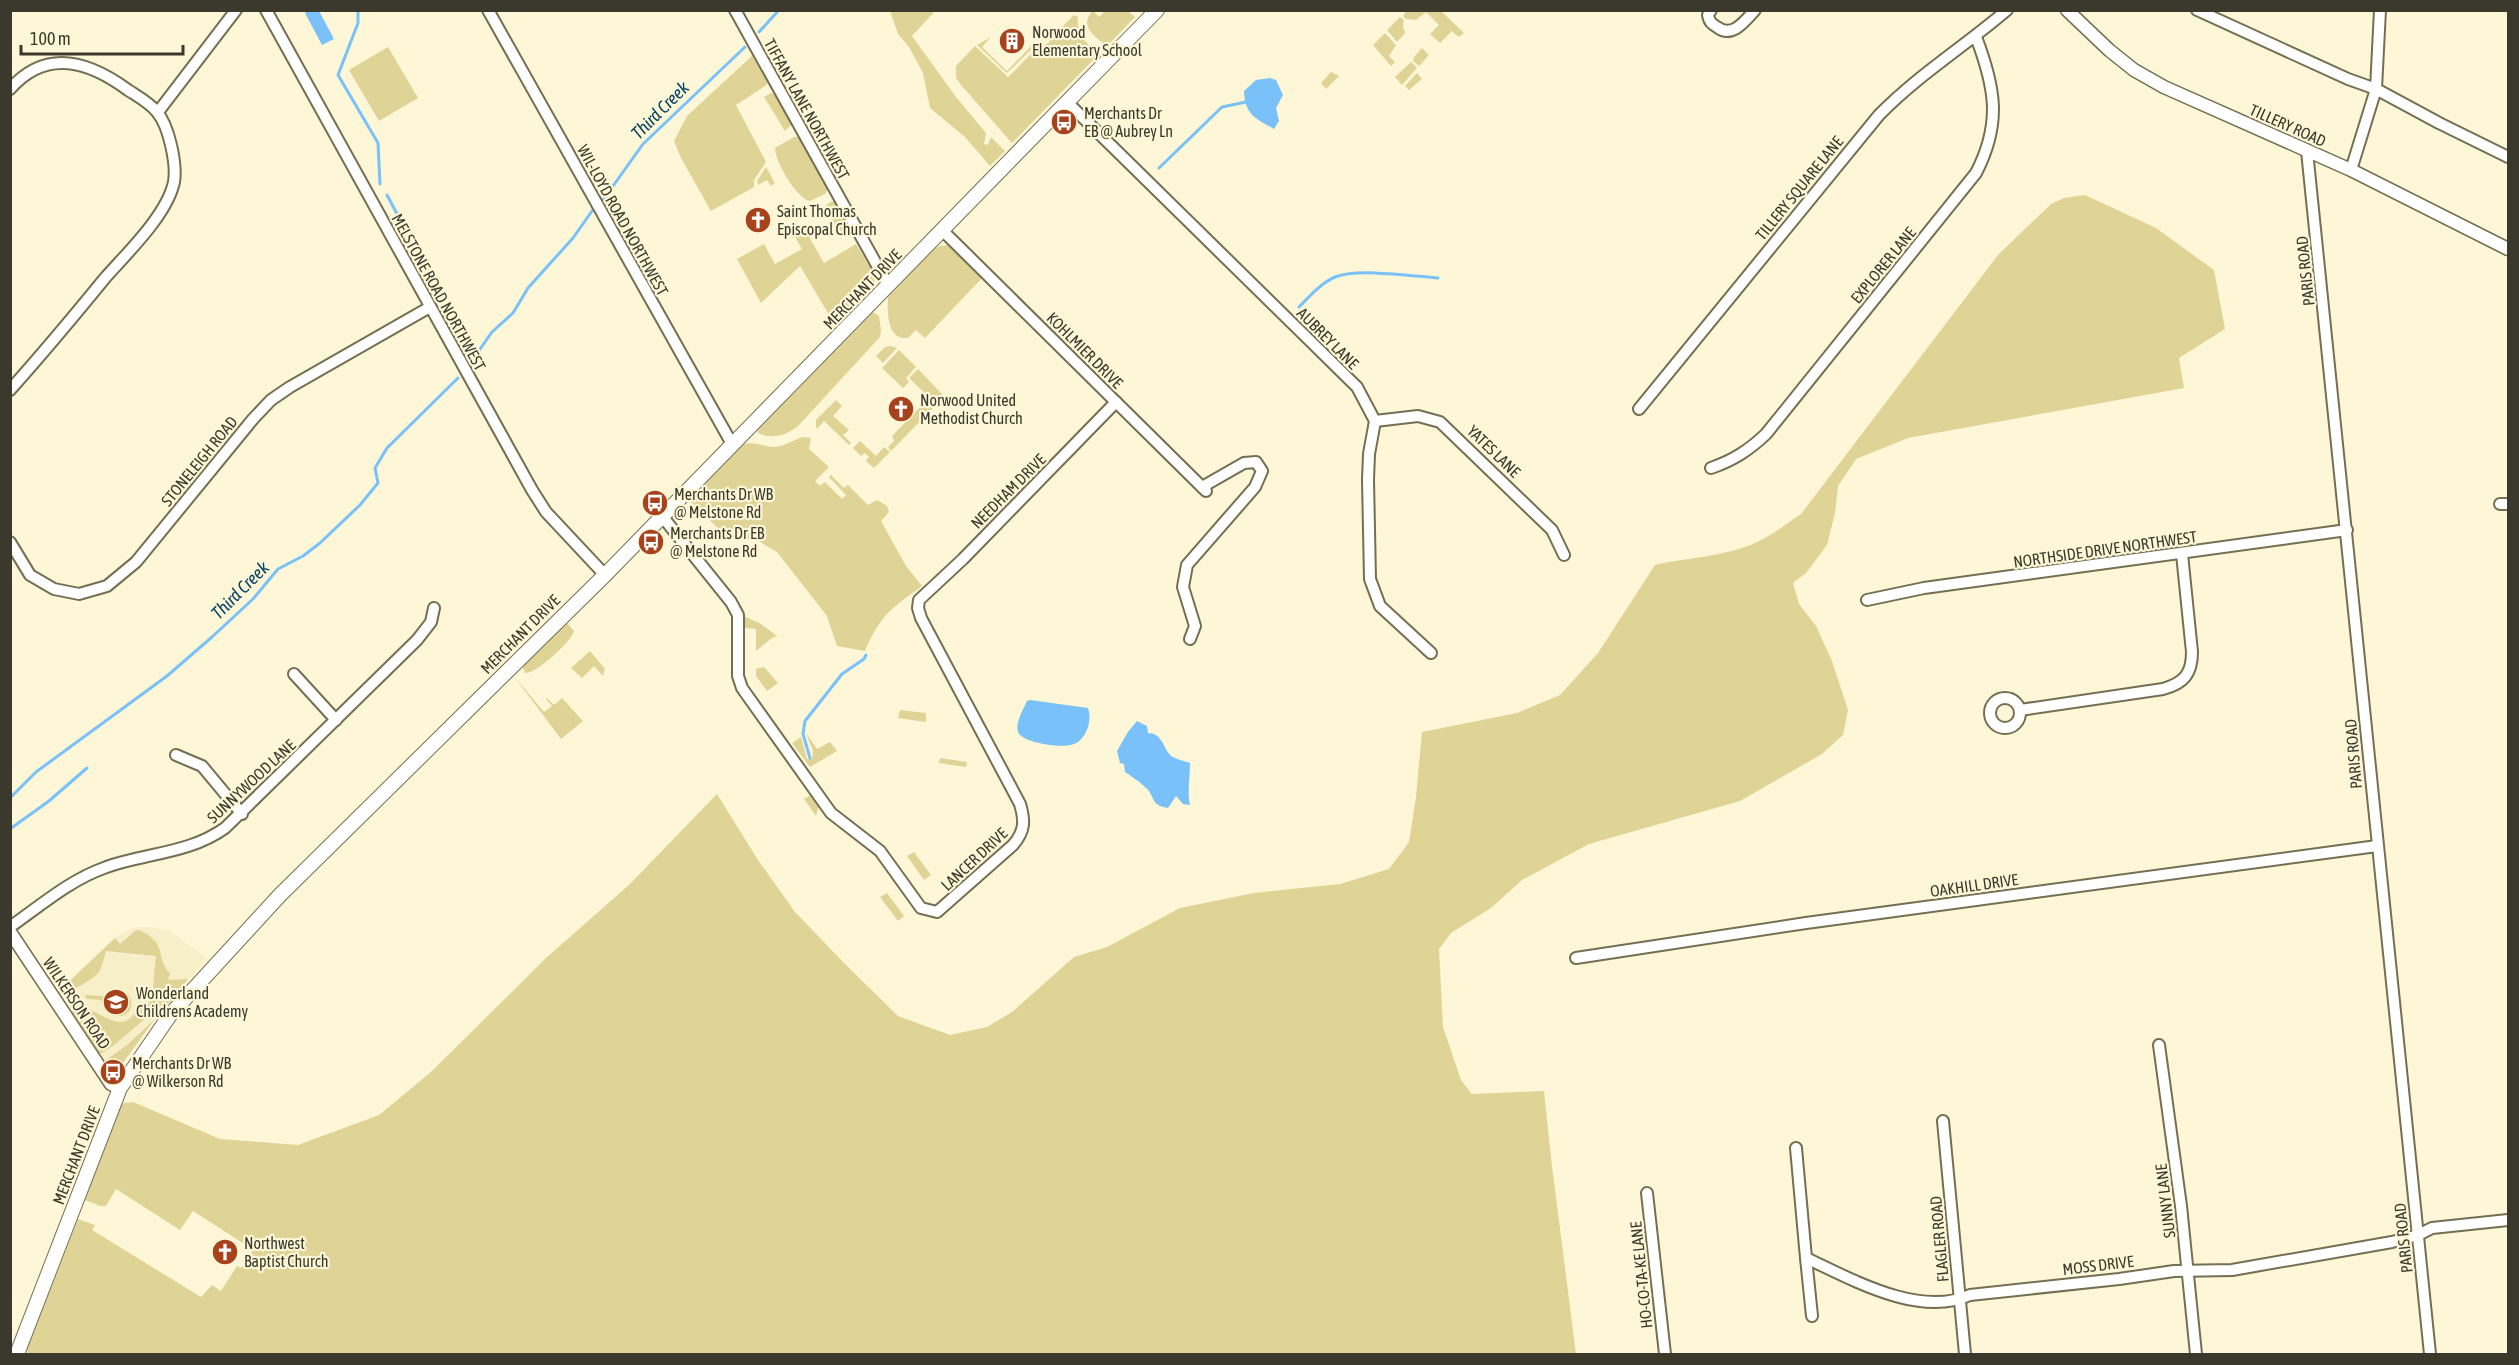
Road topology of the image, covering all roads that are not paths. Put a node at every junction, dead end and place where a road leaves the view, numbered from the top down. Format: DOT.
graph roads {
  1 [pos="236,10"];
  2 [pos="266,10"];
  3 [pos="488,10"];
  4 [pos="735,10"];
  5 [pos="1157,10"];
  6 [pos="1711,10"];
  7 [pos="1755,10"];
  8 [pos="2007,10"];
  9 [pos="2067,10"];
  10 [pos="2197,10"];
  11 [pos="2380,10"];
  12 [pos="1976,37"];
  13 [pos="10,89"];
  14 [pos="2376,89"];
  15 [pos="1068,103"];
  16 [pos="158,112"];
  17 [pos="2307,151"];
  18 [pos="2508,157"];
  19 [pos="2351,170"];
  20 [pos="942,230"];
  21 [pos="2508,249"];
  22 [pos="888,285"];
  23 [pos="430,307"];
  24 [pos="10,390"];
  25 [pos="1116,402"];
  26 [pos="1639,409"];
  27 [pos="1375,422"];
  28 [pos="732,444"];
  29 [pos="1711,468"];
  30 [pos="662,516"];
  31 [pos="2347,530"];
  32 [pos="10,542"];
  33 [pos="2182,554"];
  34 [pos="1564,555"];
  35 [pos="605,574"];
  36 [pos="919,600"];
  37 [pos="1867,600"];
  38 [pos="434,608"];
  39 [pos="1190,639"];
  40 [pos="1431,653"];
  41 [pos="294,674"];
  42 [pos="2020,710"];
  43 [pos="336,720"];
  44 [pos="176,754"];
  45 [pos="242,814"];
  46 [pos="2377,846"];
  47 [pos="10,927"];
  48 [pos="10,933"];
  49 [pos="1576,958"];
  50 [pos="2159,1045"];
  51 [pos="120,1088"];
  52 [pos="1943,1121"];
  53 [pos="1796,1148"];
  54 [pos="1647,1193"];
  55 [pos="2508,1220"];
  56 [pos="2418,1234"];
  57 [pos="1806,1258"];
  58 [pos="2188,1270"];
  59 [pos="1959,1300"];
  60 [pos="1812,1316"];
  61 [pos="17,1354"];
  62 [pos="1665,1354"];
  63 [pos="1965,1354"];
  64 [pos="2196,1354"];
  65 [pos="2430,1354"];
  1 -- 16 [label="street"];
  2 -- 23 [label="street, MELSTONE ROAD NORTHWEST"];
  3 -- 28 [label="street, WIL-LOYD ROAD NORTHWEST"];
  4 -- 22 [label="street, TIFFANY LANE NORTHWEST"];
  5 -- 15 [label="main road, MERCHANT DRIVE"];
  6 -- 7 [label="street"];
  8 -- 12 [label="street, TILLERY SQUARE LANE"];
  9 -- 17 [label="street, TILLERY ROAD"];
  10 -- 14 [label="street"];
  11 -- 14 [label="street"];
  12 -- 26 [label="street, TILLERY SQUARE LANE"];
  12 -- 29 [label="street, EXPLORER LANE"];
  13 -- 16 [label="street"];
  14 -- 18 [label="street"];
  14 -- 19 [label="street"];
  15 -- 20 [label="main road, MERCHANT DRIVE"];
  15 -- 27 [label="street, AUBREY LANE"];
  16 -- 24 [label="street"];
  17 -- 19 [label="street, TILLERY ROAD"];
  17 -- 31 [label="street, PARIS ROAD"];
  19 -- 21 [label="street, TILLERY ROAD"];
  20 -- 22 [label="main road, MERCHANT DRIVE"];
  20 -- 25 [label="street, KOHLMIER DRIVE"];
  22 -- 28 [label="main road, MERCHANT DRIVE"];
  23 -- 32 [label="street, STONELEIGH ROAD"];
  23 -- 35 [label="street, MELSTONE ROAD NORTHWEST"];
  25 -- 36 [label="street, NEEDHAM DRIVE"];
  25 -- 39 [label="street, KOHLMIER DRIVE"];
  27 -- 34 [label="street, YATES LANE"];
  27 -- 40 [label="street"];
  28 -- 30 [label="main road, MERCHANT DRIVE"];
  30 -- 35 [label="main road, MERCHANT DRIVE"];
  30 -- 36 [label="street, LANCER DRIVE"];
  31 -- 33 [label="street, NORTHSIDE DRIVE NORTHWEST"];
  31 -- 46 [label="street, PARIS ROAD"];
  33 -- 37 [label="street, NORTHSIDE DRIVE NORTHWEST"];
  33 -- 42 [label="street"];
  35 -- 51 [label="main road, MERCHANT DRIVE"];
  38 -- 43 [label="street, SUNNYWOOD LANE"];
  41 -- 43 [label="street"];
  43 -- 45 [label="street, SUNNYWOOD LANE"];
  44 -- 45 [label="street"];
  45 -- 47 [label="street, SUNNYWOOD LANE"];
  46 -- 49 [label="street, OAKHILL DRIVE"];
  46 -- 56 [label="street, PARIS ROAD"];
  48 -- 51 [label="street, WILKERSON ROAD"];
  50 -- 58 [label="street, SUNNY LANE"];
  51 -- 61 [label="main road, MERCHANT DRIVE"];
  52 -- 59 [label="street, FLAGLER ROAD"];
  53 -- 57 [label="street"];
  54 -- 62 [label="street, HO-CO-TA-KE LANE"];
  55 -- 56 [label="street, MOSS DRIVE"];
  56 -- 58 [label="street, MOSS DRIVE"];
  56 -- 65 [label="street, PARIS ROAD"];
  57 -- 59 [label="street, MOSS DRIVE"];
  57 -- 60 [label="street"];
  58 -- 59 [label="street, MOSS DRIVE"];
  58 -- 64 [label="street, SUNNY LANE"];
  59 -- 63 [label="street, FLAGLER ROAD"];
}
